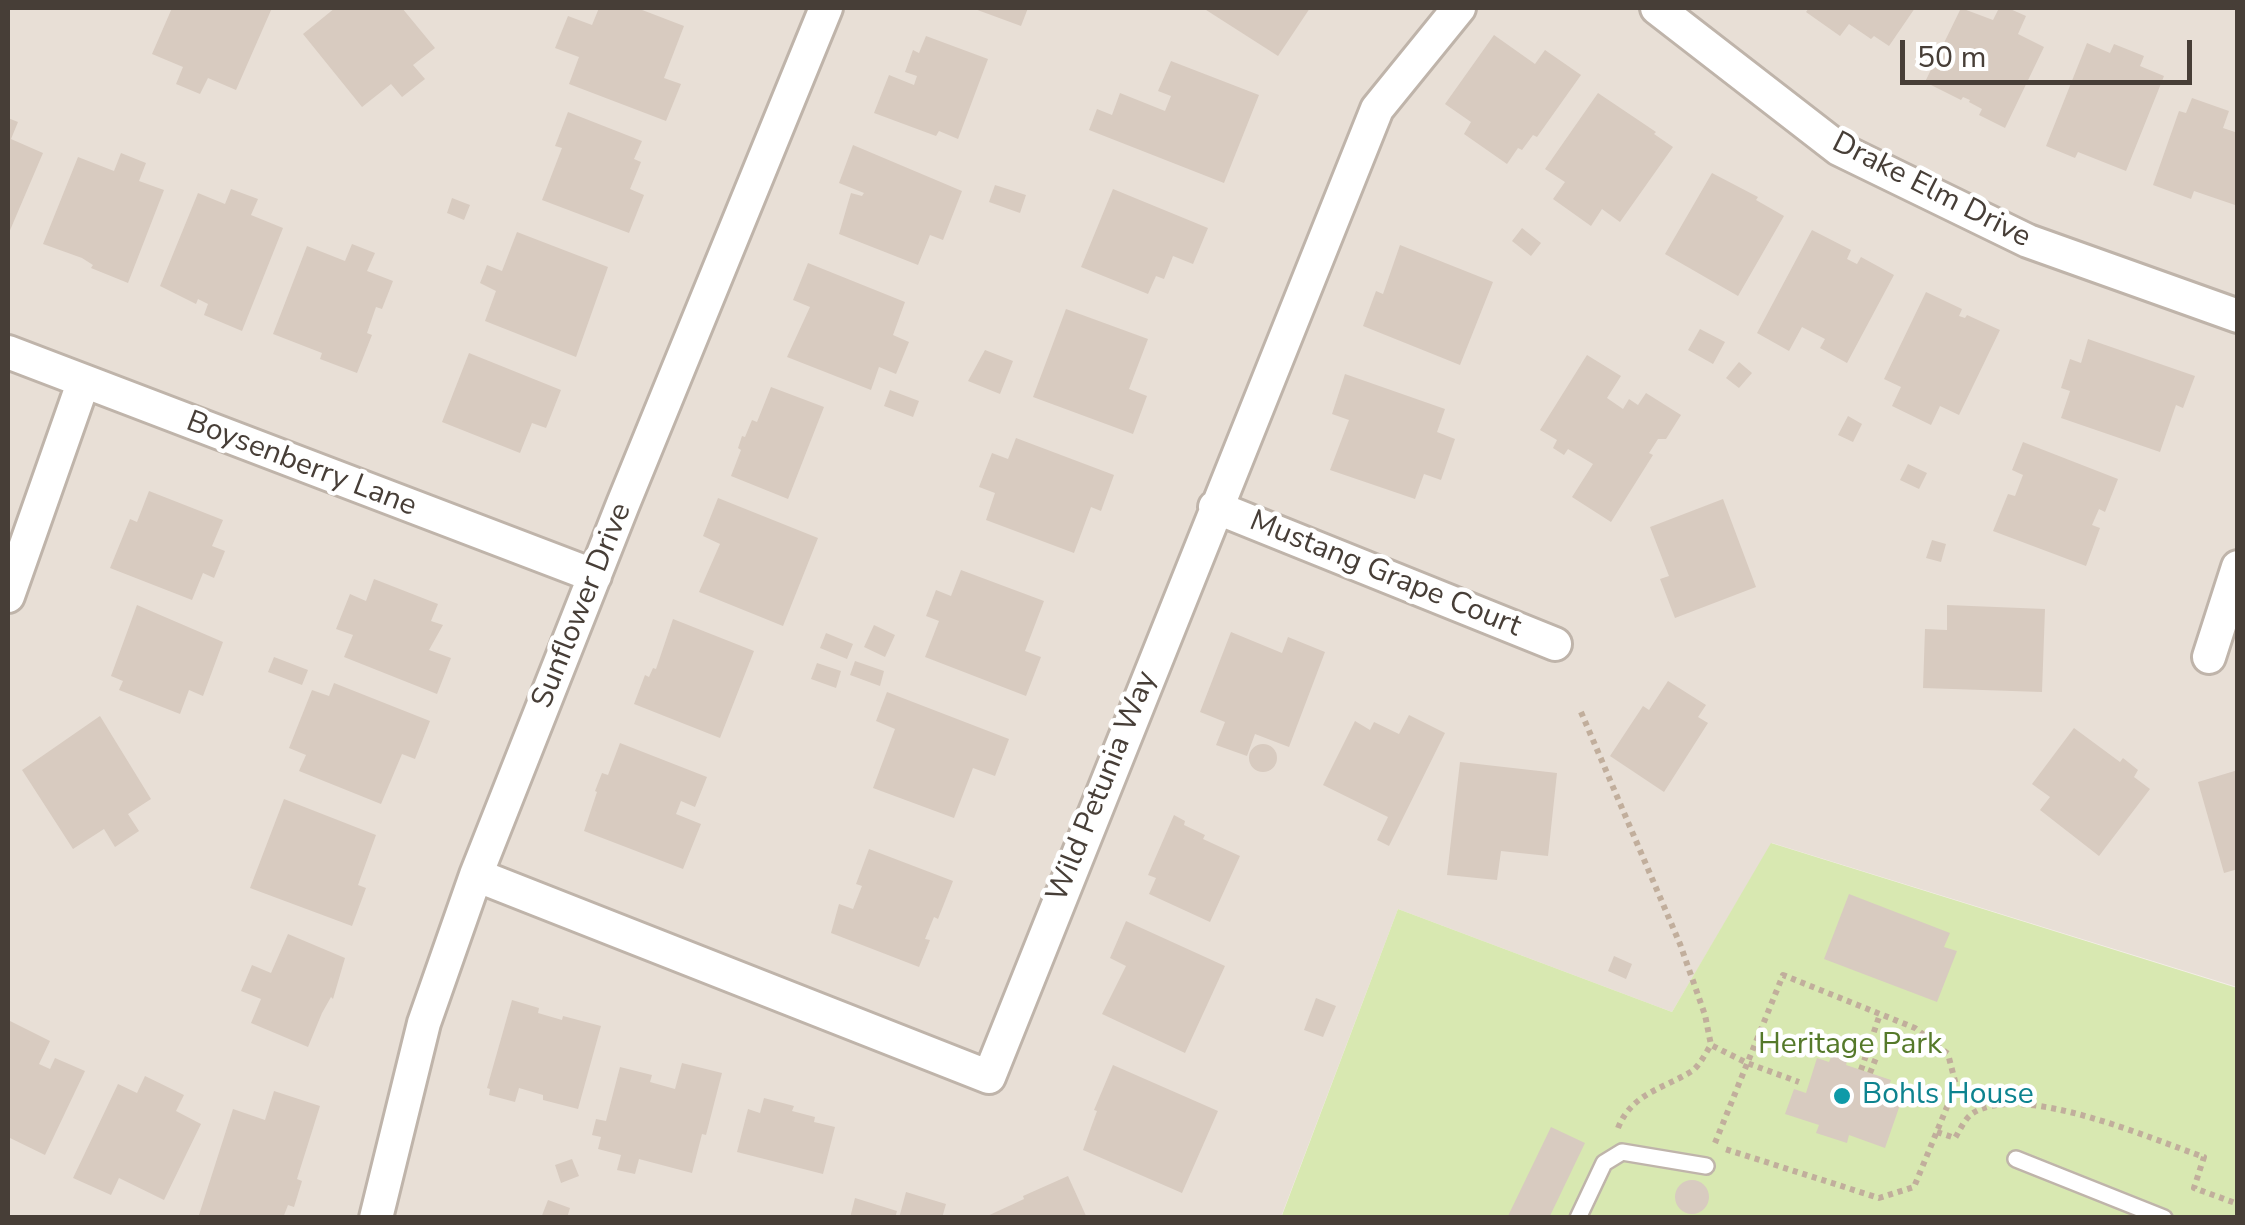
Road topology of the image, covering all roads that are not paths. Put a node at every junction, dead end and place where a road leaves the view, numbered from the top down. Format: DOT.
graph roads {
  1 [pos="826,8"];
  2 [pos="1459,8"];
  3 [pos="1657,8"];
  4 [pos="2238,316"];
  5 [pos="8,352"];
  6 [pos="84,383"];
  7 [pos="1215,507"];
  8 [pos="2238,567"];
  9 [pos="594,576"];
  10 [pos="8,596"];
  11 [pos="1555,644"];
  12 [pos="2209,656"];
  13 [pos="476,875"];
  14 [pos="2016,1160"];
  15 [pos="1706,1166"];
  16 [pos="376,1218"];
  17 [pos="1578,1218"];
  18 [pos="2164,1218"];
  1 -- 9 [label="street, Sunflower Drive"];
  2 -- 7 [label="street, Wild Petunia Way"];
  3 -- 4 [label="street, Drake Elm Drive"];
  5 -- 6 [label="street, Boysenberry Lane"];
  6 -- 9 [label="street, Boysenberry Lane"];
  6 -- 10 [label="street"];
  7 -- 11 [label="street, Mustang Grape Court"];
  7 -- 13 [label="street, Wild Petunia Way"];
  8 -- 12 [label="street"];
  9 -- 13 [label="street, Sunflower Drive"];
  13 -- 16 [label="street, Sunflower Drive"];
  14 -- 18 [label="lane"];
  15 -- 17 [label="lane"];
}
